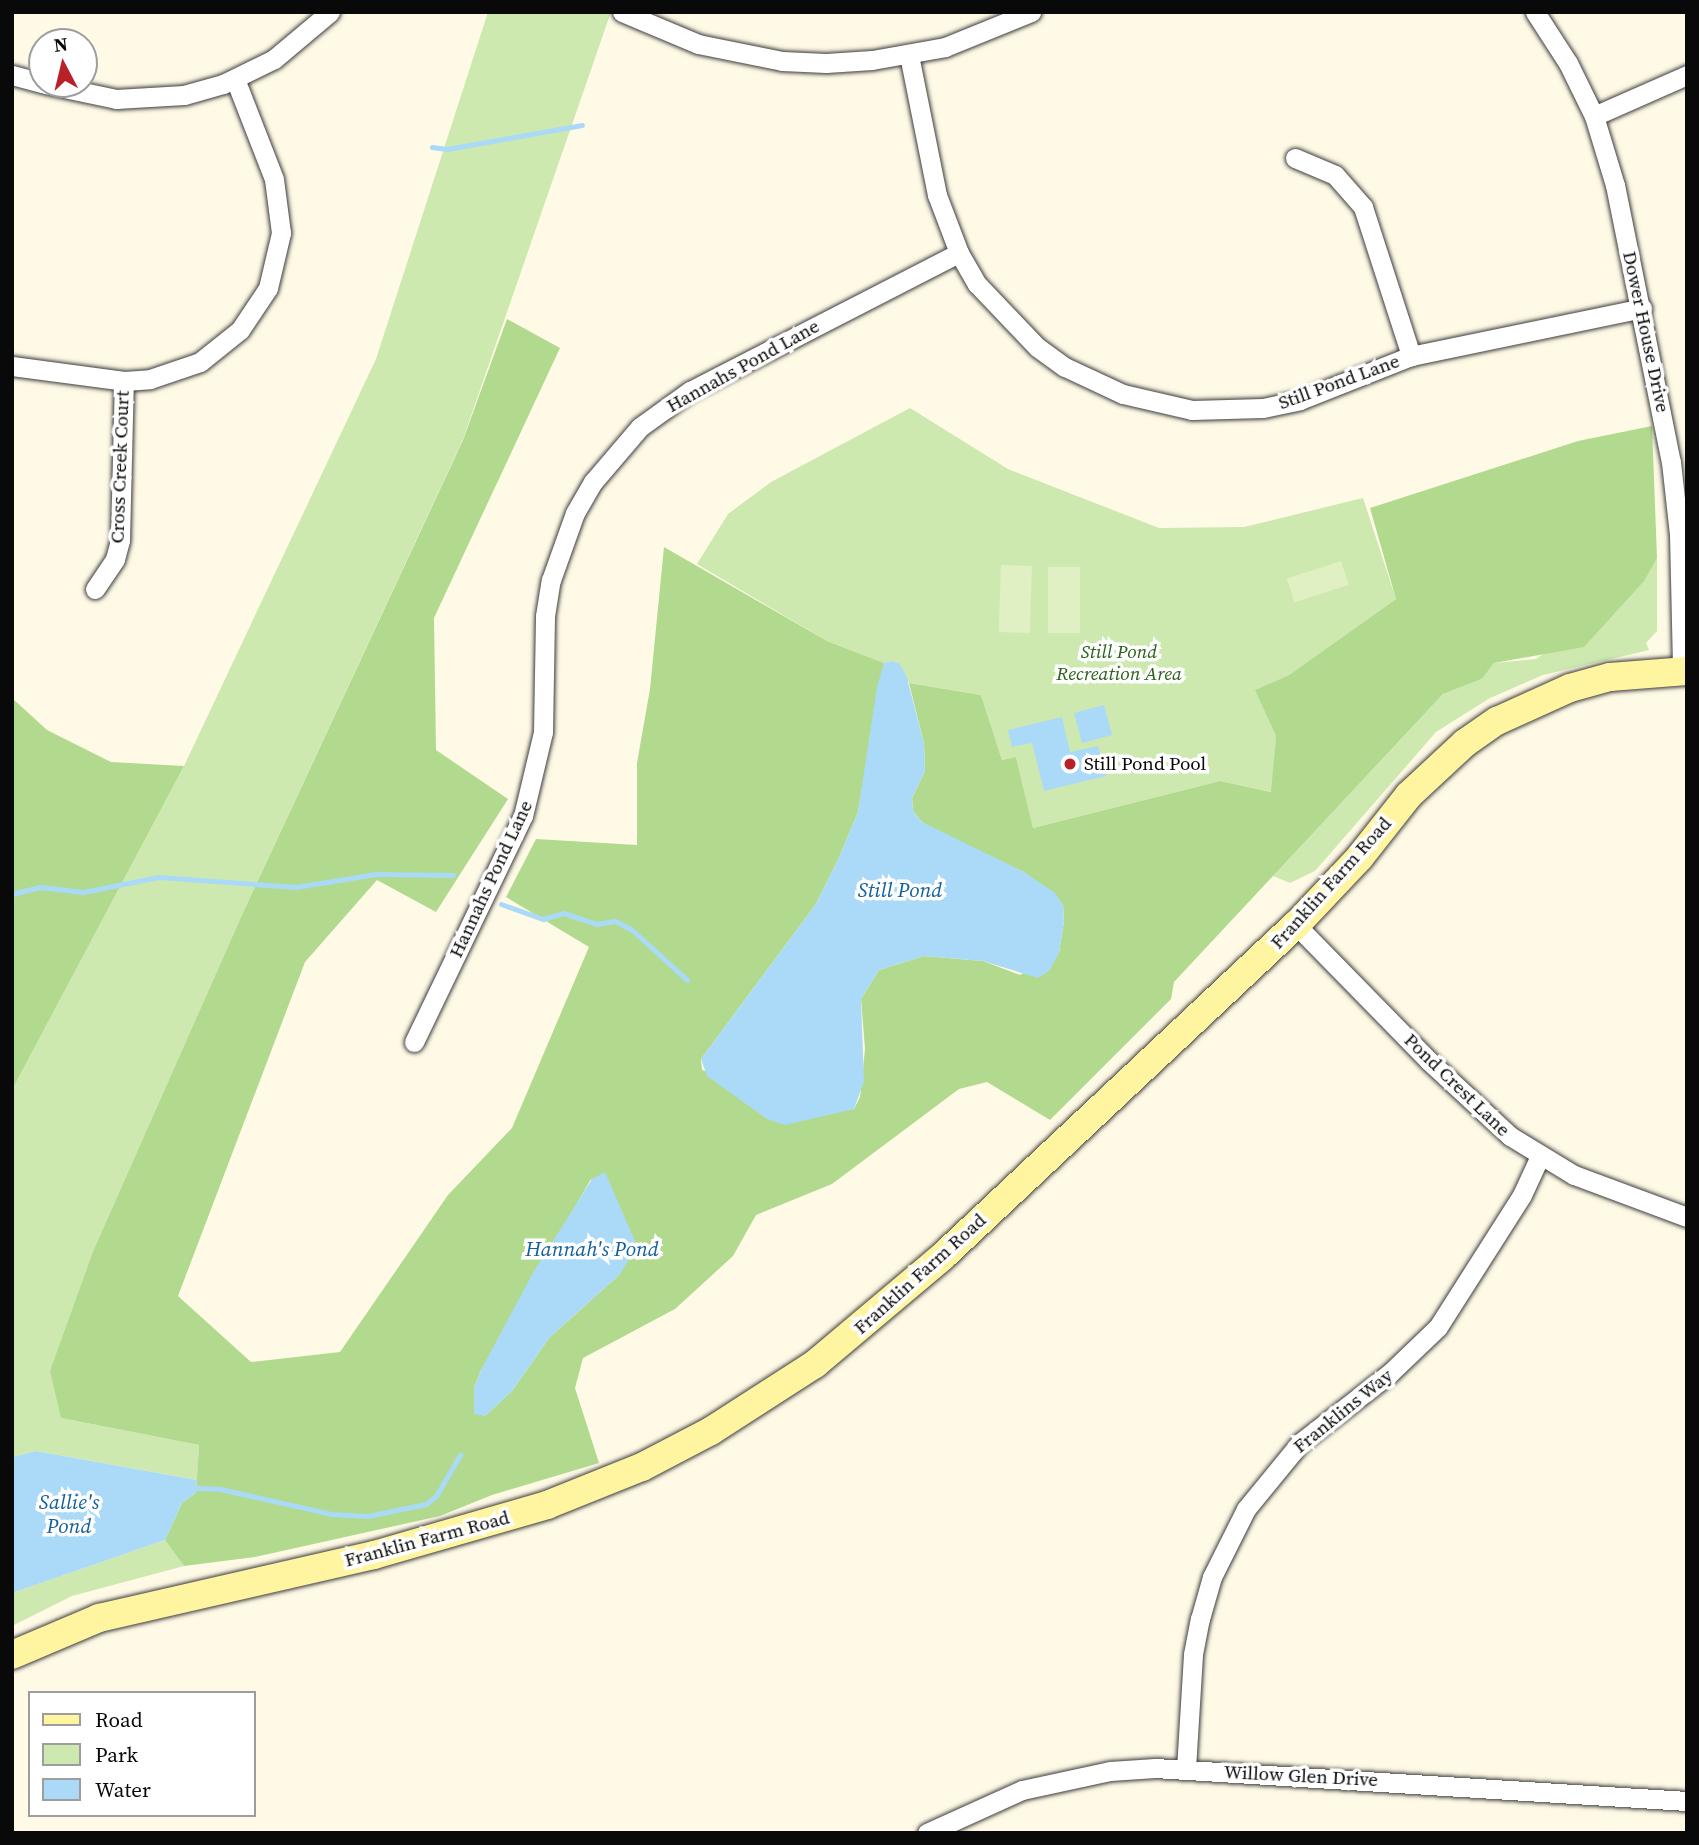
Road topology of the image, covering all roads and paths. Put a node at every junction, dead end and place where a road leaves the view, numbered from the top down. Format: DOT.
graph roads {
  1 [pos="330,12"];
  2 [pos="622,12"];
  3 [pos="1031,12"];
  4 [pos="1535,12"];
  5 [pos="909,55"];
  6 [pos="1687,75"];
  7 [pos="235,79"];
  8 [pos="98,95"];
  9 [pos="1594,116"];
  10 [pos="1295,158"];
  11 [pos="959,253"];
  12 [pos="1642,308"];
  13 [pos="1411,356"];
  14 [pos="12,366"];
  15 [pos="124,381"];
  16 [pos="1681,488"];
  17 [pos="95,589"];
  18 [pos="1685,671"];
  19 [pos="1296,925"];
  20 [pos="414,1042"];
  21 [pos="1540,1156"];
  22 [pos="1687,1217"];
  23 [pos="12,1655"];
  24 [pos="1186,1769"];
  25 [pos="1687,1801"];
  26 [pos="927,1833"];
  1 -- 7 [label="street"];
  2 -- 5 [label="street"];
  3 -- 5 [label="street"];
  4 -- 9 [label="street, Dower House Drive"];
  5 -- 11 [label="street, Still Pond Lane"];
  6 -- 9 [label="street"];
  7 -- 8 [label="street"];
  7 -- 15 [label="street"];
  9 -- 12 [label="street, Dower House Drive"];
  10 -- 13 [label="street"];
  11 -- 13 [label="street, Still Pond Lane"];
  11 -- 20 [label="street, Hannahs Pond Lane"];
  12 -- 13 [label="street, Still Pond Lane"];
  12 -- 16 [label="street, Dower House Drive"];
  14 -- 15 [label="street"];
  15 -- 17 [label="street, Cross Creek Court"];
  16 -- 18 [label="street, Dower House Drive"];
  18 -- 19 [label="street, Franklin Farm Road"];
  19 -- 21 [label="street, Pond Crest Lane"];
  19 -- 23 [label="street, Franklin Farm Road"];
  21 -- 22 [label="street, Pond Crest Lane"];
  21 -- 24 [label="street, Franklins Way"];
  24 -- 25 [label="street, Willow Glen Drive"];
  24 -- 26 [label="street, Willow Glen Drive"];
}
